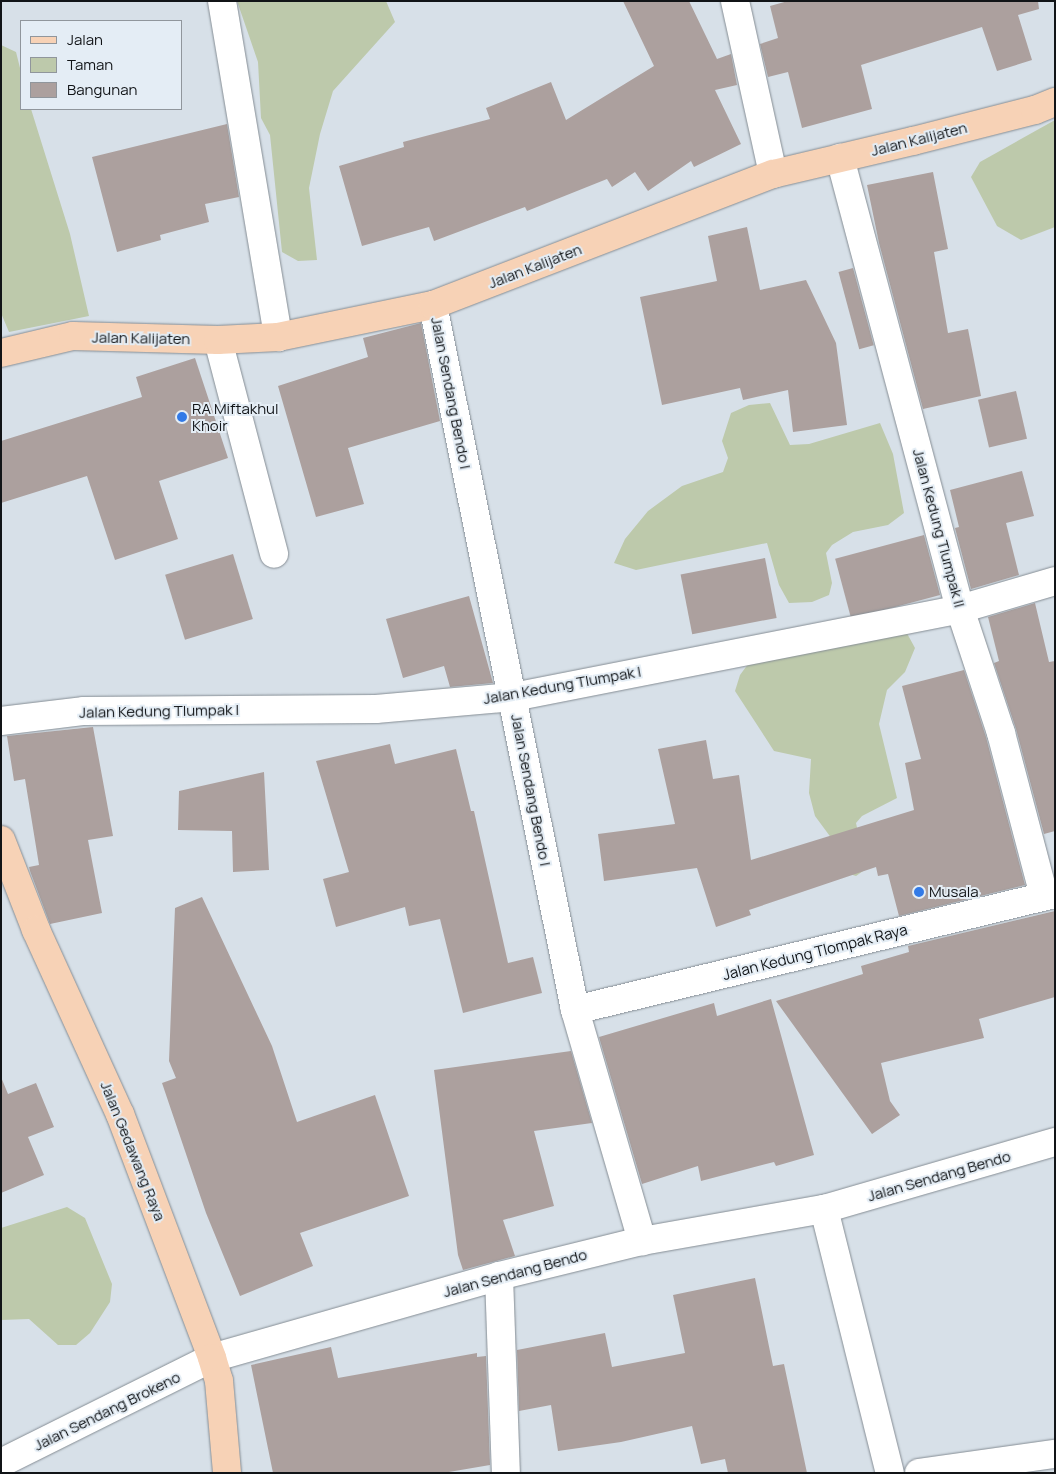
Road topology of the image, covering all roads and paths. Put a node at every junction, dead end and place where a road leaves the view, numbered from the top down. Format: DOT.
graph roads {
  1 [pos="222,1"];
  2 [pos="735,1"];
  3 [pos="1055,102"];
  4 [pos="840,158"];
  5 [pos="773,174"];
  6 [pos="433,305"];
  7 [pos="278,337"];
  8 [pos="218,340"];
  9 [pos="1,353"];
  10 [pos="274,554"];
  11 [pos="1055,580"];
  12 [pos="960,609"];
  13 [pos="513,697"];
  14 [pos="1,721"];
  15 [pos="1,840"];
  16 [pos="1049,895"];
  17 [pos="576,1010"];
  18 [pos="1055,1142"];
  19 [pos="824,1209"];
  20 [pos="642,1241"];
  21 [pos="499,1276"];
  22 [pos="212,1358"];
  23 [pos="1055,1454"];
  24 [pos="1,1463"];
  25 [pos="227,1473"];
  26 [pos="506,1473"];
  27 [pos="890,1473"];
  28 [pos="919,1473"];
  1 -- 7 [label="street"];
  2 -- 5 [label="street"];
  3 -- 4 [label="street, Jalan Kalijaten"];
  4 -- 5 [label="street, Jalan Kalijaten"];
  4 -- 12 [label="street, Jalan Kedung Tlumpak II"];
  5 -- 6 [label="street, Jalan Kalijaten"];
  6 -- 7 [label="street, Jalan Kalijaten"];
  6 -- 13 [label="street, Jalan Sendang Bendo I"];
  7 -- 8 [label="street, Jalan Kalijaten"];
  8 -- 9 [label="street, Jalan Kalijaten"];
  8 -- 10 [label="street"];
  11 -- 12 [label="street, Jalan Kedung Tlumpak I"];
  12 -- 13 [label="street, Jalan Kedung Tlumpak I"];
  12 -- 16 [label="street, Jalan Kedung Tlumpak II"];
  13 -- 14 [label="street, Jalan Kedung Tlumpak I"];
  13 -- 17 [label="street, Jalan Sendang Bendo I"];
  15 -- 22 [label="street, Jalan Gedawang Raya"];
  16 -- 17 [label="street, Jalan Kedung Tlompak Raya"];
  17 -- 20 [label="street, Jalan Sendang Bendo I"];
  18 -- 19 [label="street, Jalan Sendang Bendo"];
  19 -- 20 [label="street, Jalan Sendang Bendo"];
  19 -- 27 [label="street"];
  20 -- 21 [label="street, Jalan Sendang Bendo"];
  21 -- 22 [label="street, Jalan Sendang Bendo"];
  21 -- 26 [label="street"];
  22 -- 24 [label="street, Jalan Sendang Brokeno"];
  22 -- 25 [label="street, Jalan Gedawang Raya"];
  23 -- 28 [label="street"];
}
